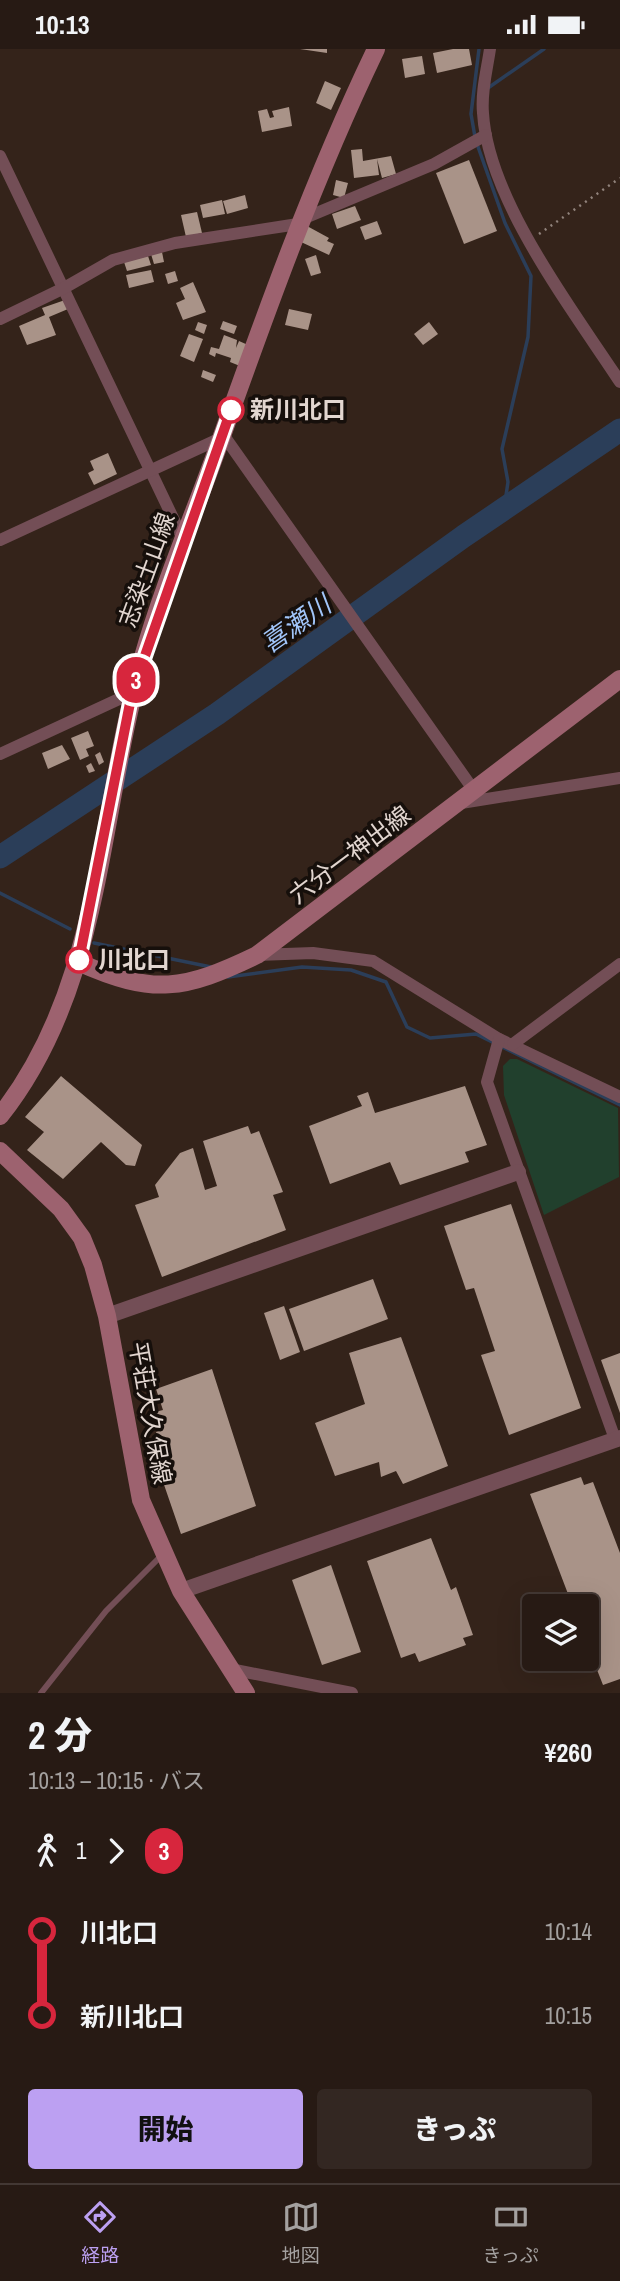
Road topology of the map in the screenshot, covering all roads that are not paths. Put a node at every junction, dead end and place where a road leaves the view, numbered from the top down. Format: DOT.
graph roads {
  1 [pos="376,49"];
  2 [pos="490,49"];
  3 [pos="484,136"];
  4 [pos="0,156"];
  5 [pos="299,222"];
  6 [pos="64,288"];
  7 [pos="0,319"];
  8 [pos="620,382"];
  9 [pos="222,435"];
  10 [pos="151,469"];
  11 [pos="0,540"];
  12 [pos="184,541"];
  13 [pos="620,679"];
  14 [pos="132,693"];
  15 [pos="0,754"];
  16 [pos="620,778"];
  17 [pos="468,797"];
  18 [pos="257,955"];
  19 [pos="78,962"];
  20 [pos="620,964"];
  21 [pos="499,1039"];
  22 [pos="513,1044"];
  23 [pos="620,1097"];
  24 [pos="0,1116"];
  25 [pos="0,1151"];
  26 [pos="517,1172"];
  27 [pos="107,1316"];
  28 [pos="617,1439"];
  29 [pos="162,1554"];
  30 [pos="181,1591"];
  31 [pos="230,1669"];
  32 [pos="41,1693"];
  33 [pos="246,1693"];
  34 [pos="352,1693"];
  1 -- 5 [label="main road, 志染土山線"];
  2 -- 3 [label="street"];
  3 -- 5 [label="street"];
  3 -- 8 [label="street"];
  4 -- 6 [label="street"];
  5 -- 6 [label="street"];
  5 -- 9 [label="main road, 志染土山線"];
  6 -- 7 [label="street"];
  6 -- 10 [label="street"];
  9 -- 10 [label="street"];
  9 -- 12 [label="main road, 志染土山線"];
  9 -- 17 [label="street"];
  10 -- 11 [label="street"];
  10 -- 12 [label="street"];
  12 -- 14 [label="main road, 志染土山線"];
  13 -- 17 [label="main road, 六分一神出線"];
  14 -- 15 [label="street"];
  14 -- 19 [label="main road, 志染土山線"];
  16 -- 17 [label="street"];
  17 -- 18 [label="main road, 六分一神出線"];
  18 -- 19 [label="main road, 六分一神出線"];
  18 -- 21 [label="street"];
  19 -- 24 [label="main road, 志染土山線"];
  20 -- 22 [label="street"];
  21 -- 22 [label="street"];
  21 -- 26 [label="street"];
  22 -- 23 [label="street"];
  25 -- 27 [label="main road, 平荘大久保線"];
  26 -- 27 [label="street"];
  26 -- 28 [label="street"];
  27 -- 29 [label="main road, 平荘大久保線"];
  28 -- 30 [label="street"];
  29 -- 30 [label="main road, 平荘大久保線"];
  29 -- 32 [label="lane"];
  30 -- 31 [label="main road, 平荘大久保線"];
  31 -- 33 [label="main road, 平荘大久保線"];
  31 -- 34 [label="street"];
}
